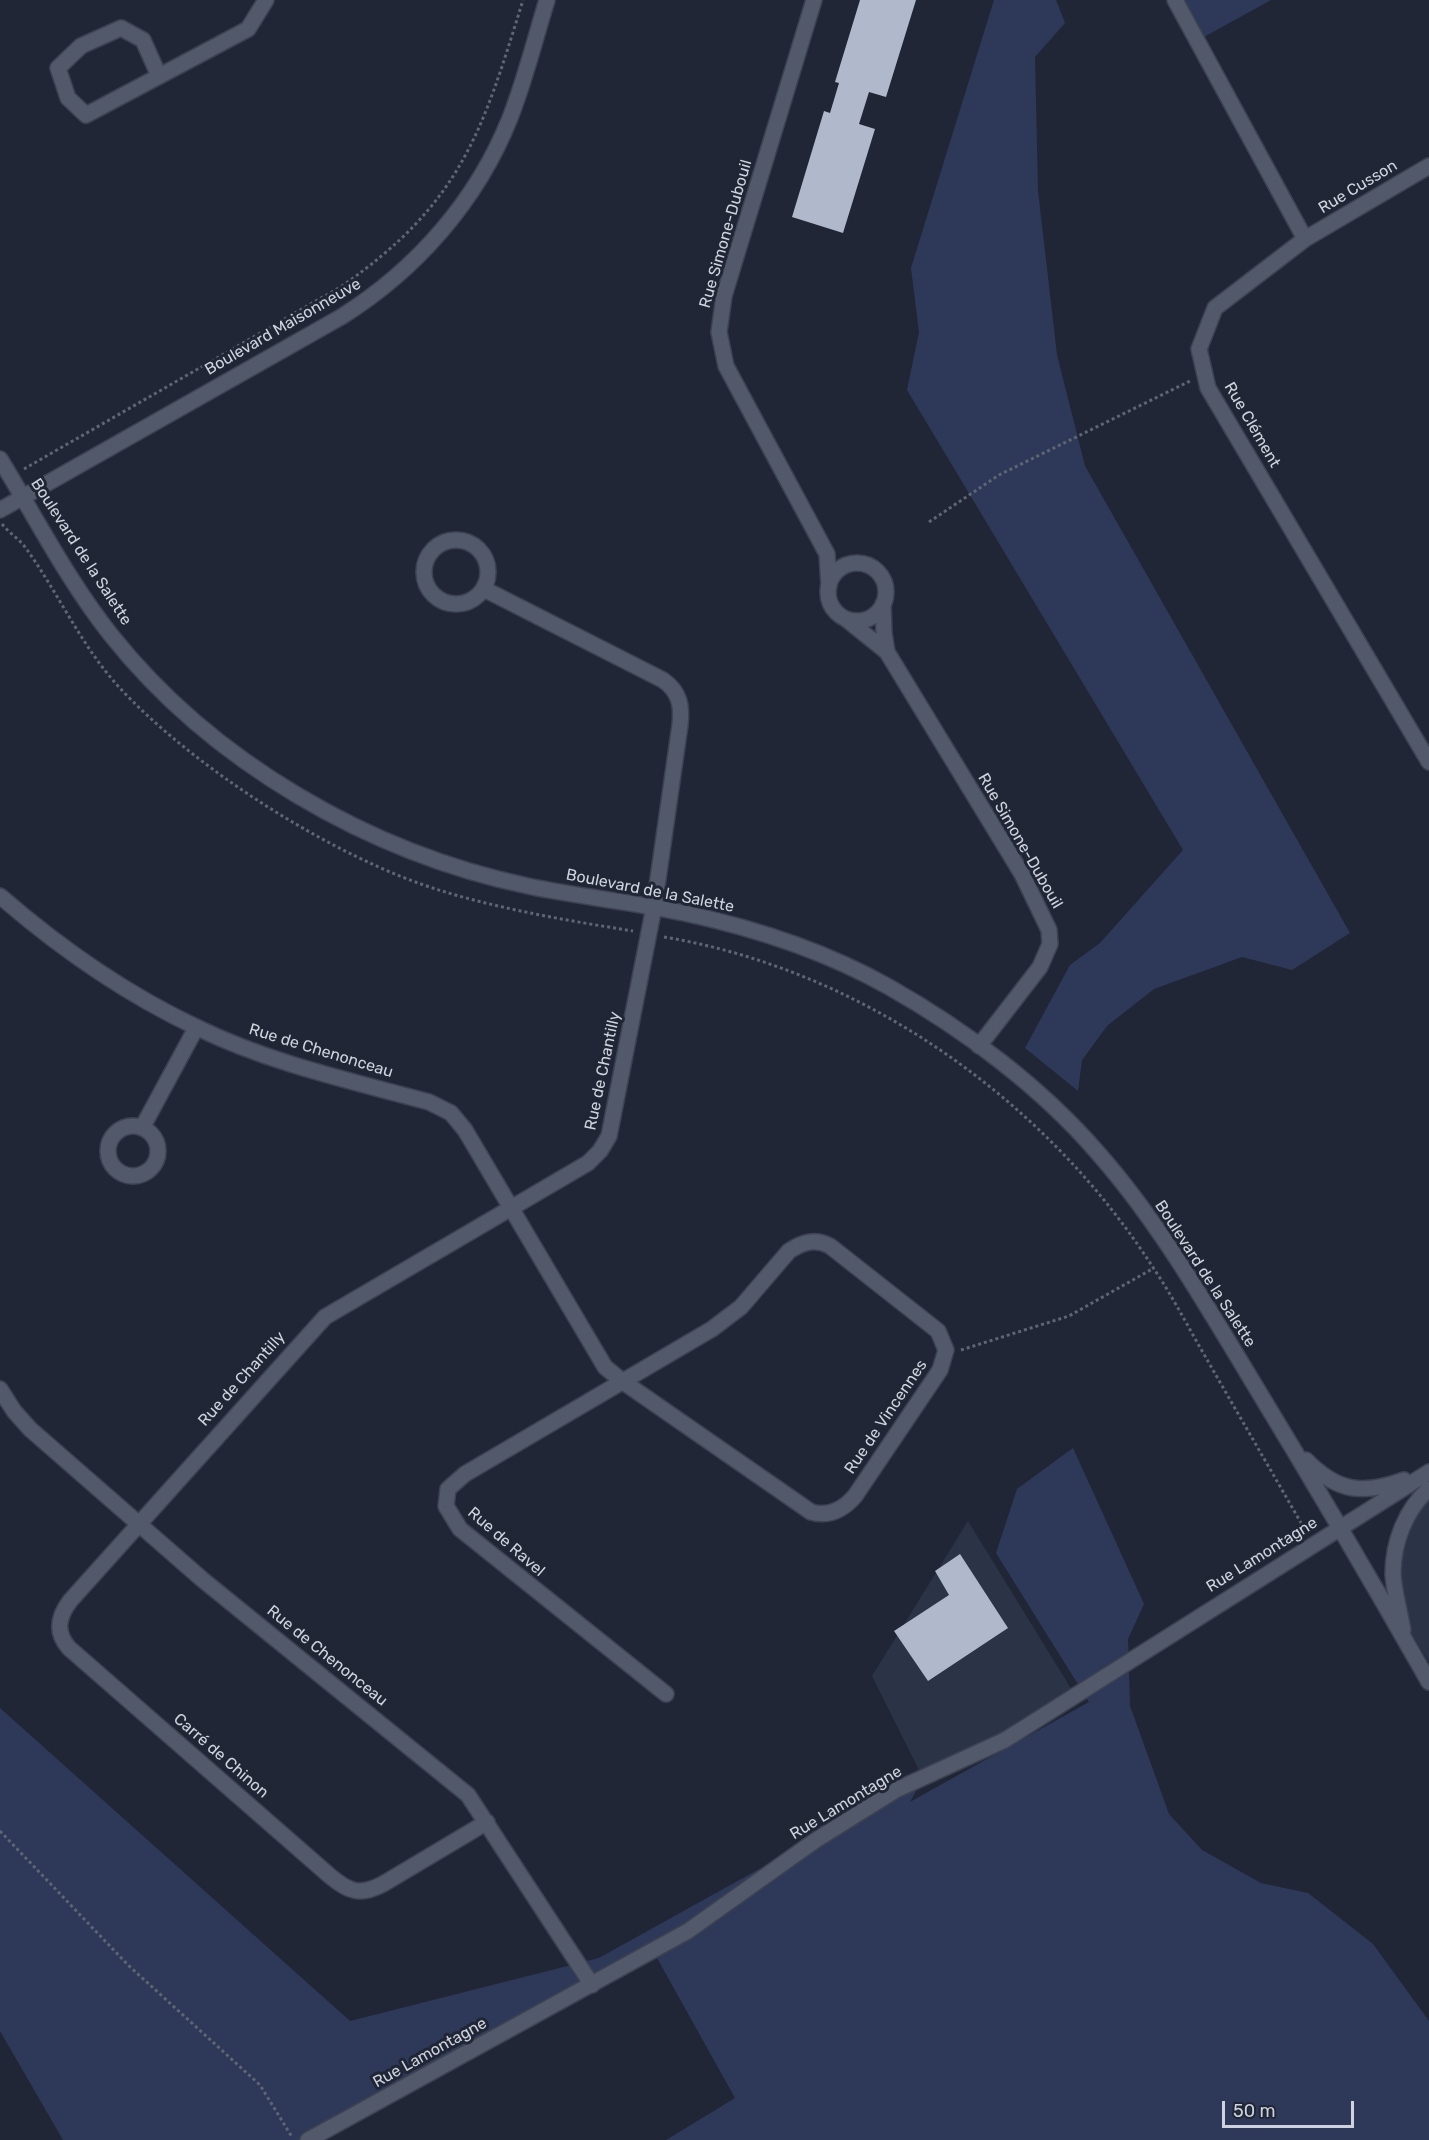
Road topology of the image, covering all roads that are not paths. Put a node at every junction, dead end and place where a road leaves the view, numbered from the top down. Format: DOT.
graph roads {
  1 [pos="266,0"];
  2 [pos="547,0"];
  3 [pos="814,0"];
  4 [pos="1175,0"];
  5 [pos="159,76"];
  6 [pos="1429,166"];
  7 [pos="1305,239"];
  8 [pos="0,459"];
  9 [pos="23,496"];
  10 [pos="0,510"];
  11 [pos="817,533"];
  12 [pos="857,563"];
  13 [pos="829,586"];
  14 [pos="484,589"];
  15 [pos="884,604"];
  16 [pos="846,619"];
  17 [pos="887,652"];
  18 [pos="1429,762"];
  19 [pos="0,896"];
  20 [pos="654,907"];
  21 [pos="196,1028"];
  22 [pos="979,1046"];
  23 [pos="142,1128"];
  24 [pos="513,1208"];
  25 [pos="622,1381"];
  26 [pos="0,1389"];
  27 [pos="1291,1444"];
  28 [pos="1429,1471"];
  29 [pos="1429,1489"];
  30 [pos="138,1522"];
  31 [pos="1339,1527"];
  32 [pos="1405,1639"];
  33 [pos="1429,1682"];
  34 [pos="666,1694"];
  35 [pos="488,1822"];
  36 [pos="592,1985"];
  37 [pos="308,2140"];
  1 -- 5 [label="street"];
  2 -- 9 [label="street, Boulevard Maisonneuve"];
  3 -- 11 [label="street, Rue Simone-Dubouil"];
  4 -- 7 [label="street"];
  5 -- 5 [label="street"];
  6 -- 7 [label="street, Rue Cusson"];
  7 -- 18 [label="street, Rue Clément"];
  8 -- 9 [label="street, Boulevard de la Salette"];
  9 -- 10 [label="street, Boulevard Maisonneuve"];
  9 -- 20 [label="street, Boulevard de la Salette"];
  11 -- 12 [label="street, Rue Simone-Dubouil"];
  11 -- 13 [label="street, Rue Simone-Dubouil"];
  12 -- 13 [label="street"];
  12 -- 15 [label="street, Rue Simone-Dubouil"];
  13 -- 16 [label="street, Rue Simone-Dubouil"];
  14 -- 14 [label="street"];
  14 -- 20 [label="street, Rue de Chantilly"];
  15 -- 16 [label="street"];
  15 -- 17 [label="street, Rue Simone-Dubouil"];
  16 -- 17 [label="street, Rue Simone-Dubouil"];
  17 -- 22 [label="street, Rue Simone-Dubouil"];
  19 -- 21 [label="street, Rue de Chenonceau"];
  20 -- 22 [label="street, Boulevard de la Salette"];
  20 -- 24 [label="street, Rue de Chantilly"];
  21 -- 23 [label="street"];
  21 -- 24 [label="street, Rue de Chenonceau"];
  22 -- 27 [label="street, Boulevard de la Salette"];
  24 -- 25 [label="street, Rue de Vincennes"];
  24 -- 30 [label="street, Rue de Chantilly"];
  25 -- 25 [label="street, Rue de Vincennes"];
  25 -- 34 [label="street, Rue de Ravel"];
  26 -- 30 [label="street, Rue de Chenonceau"];
  27 -- 28 [label="street"];
  27 -- 31 [label="street, Boulevard de la Salette"];
  28 -- 31 [label="street, Rue Lamontagne"];
  29 -- 32 [label="street"];
  30 -- 35 [label="street, Rue de Chenonceau"];
  30 -- 35 [label="street, Carré de Chinon"];
  31 -- 32 [label="street, Boulevard de la Salette"];
  31 -- 36 [label="street, Rue Lamontagne"];
  32 -- 33 [label="street, Boulevard de la Salette"];
  35 -- 36 [label="street, Rue de Chenonceau"];
  36 -- 37 [label="street, Rue Lamontagne"];
}
